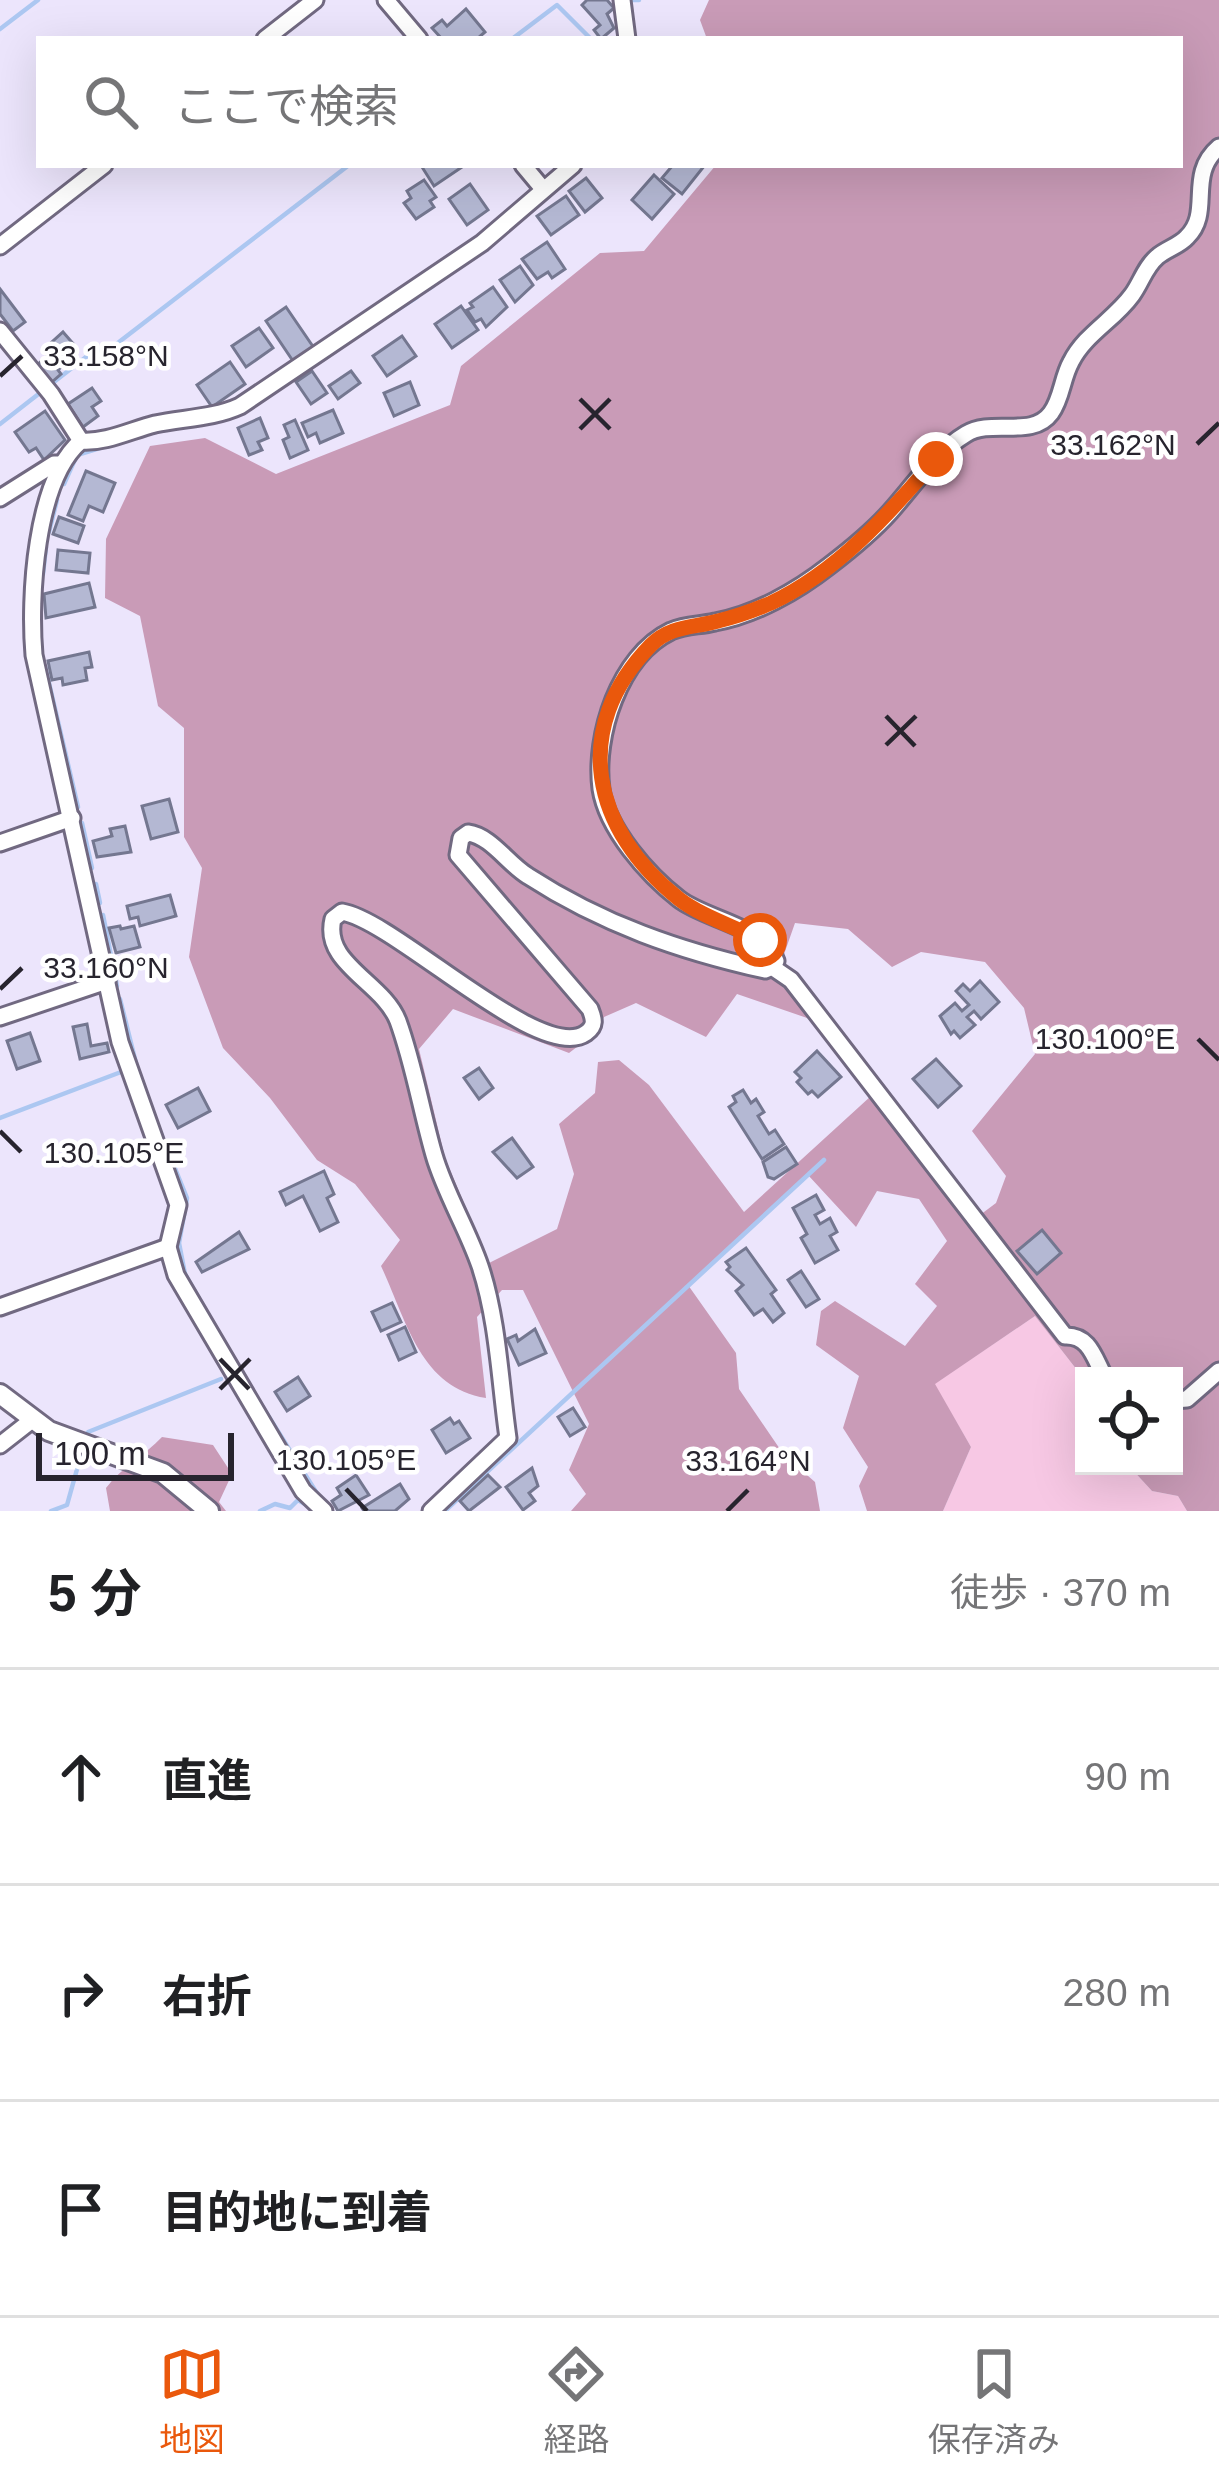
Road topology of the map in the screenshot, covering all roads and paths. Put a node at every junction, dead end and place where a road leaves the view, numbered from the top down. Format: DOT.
graph roads {
  1 [pos="315,0"];
  2 [pos="386,0"];
  3 [pos="622,0"];
  4 [pos="269,36"];
  5 [pos="416,36"];
  6 [pos="627,36"];
  7 [pos="1219,147"];
  8 [pos="100,168"];
  9 [pos="526,168"];
  10 [pos="569,168"];
  11 [pos="543,189"];
  12 [pos="0,246"];
  13 [pos="0,331"];
  14 [pos="81,441"];
  15 [pos="62,464"];
  16 [pos="0,498"];
  17 [pos="72,818"];
  18 [pos="0,843"];
  19 [pos="772,967"];
  20 [pos="107,981"];
  21 [pos="0,1017"];
  22 [pos="168,1247"];
  23 [pos="0,1307"];
  24 [pos="1098,1367"];
  25 [pos="1219,1371"];
  26 [pos="0,1394"];
  27 [pos="1183,1399"];
  28 [pos="32,1420"];
  29 [pos="0,1445"];
  30 [pos="319,1507"];
  31 [pos="209,1511"];
  32 [pos="431,1511"];
  1 -- 4 [label="street"];
  2 -- 5 [label="street"];
  3 -- 6 [label="street"];
  7 -- 19 [label="street"];
  8 -- 12 [label="street"];
  9 -- 11 [label="street"];
  10 -- 11 [label="street"];
  11 -- 14 [label="street"];
  13 -- 14 [label="street"];
  14 -- 15 [label="street"];
  15 -- 16 [label="street"];
  15 -- 17 [label="street"];
  17 -- 18 [label="street"];
  17 -- 20 [label="street"];
  19 -- 24 [label="street"];
  19 -- 32 [label="street"];
  20 -- 21 [label="street"];
  20 -- 22 [label="street"];
  22 -- 23 [label="street"];
  22 -- 30 [label="street"];
  25 -- 27 [label="street"];
  26 -- 28 [label="main road"];
  28 -- 29 [label="street"];
  28 -- 31 [label="main road"];
}
